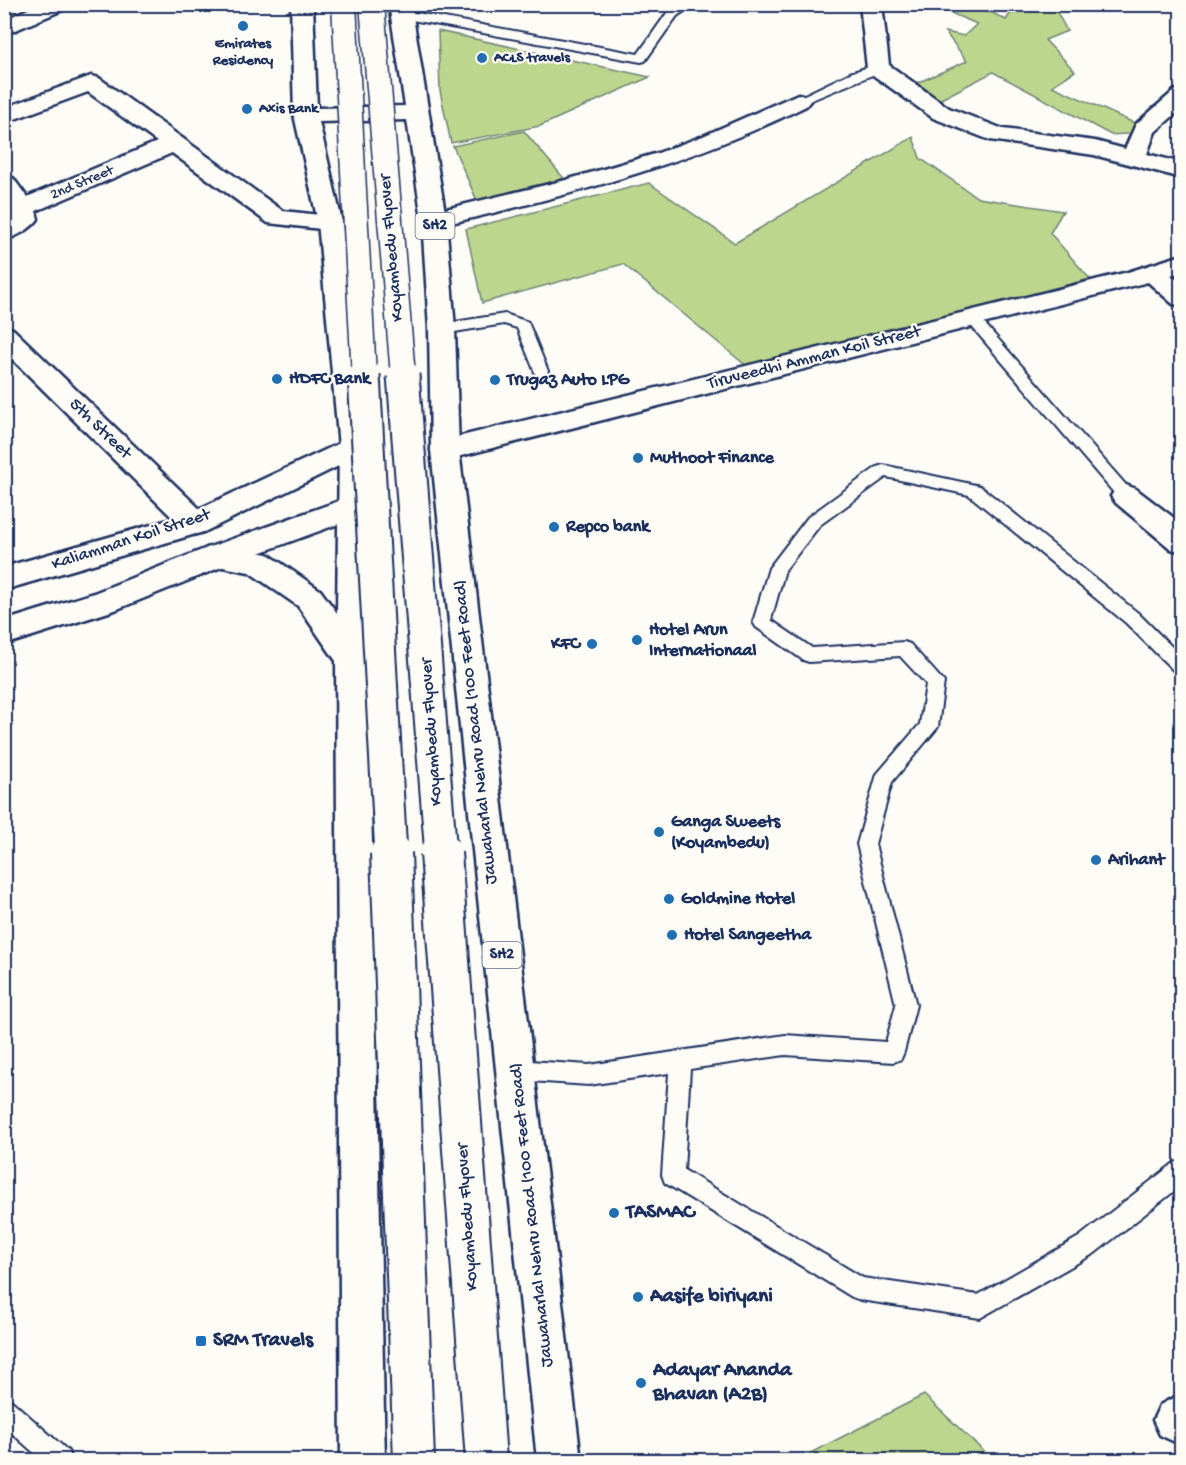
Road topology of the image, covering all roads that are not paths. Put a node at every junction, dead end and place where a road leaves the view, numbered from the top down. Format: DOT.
graph roads {
  1 [pos="57,4"];
  2 [pos="302,4"];
  3 [pos="344,4"];
  4 [pos="688,4"];
  5 [pos="871,4"];
  6 [pos="391,8"];
  7 [pos="4,29"];
  8 [pos="878,68"];
  9 [pos="1182,96"];
  10 [pos="798,101"];
  11 [pos="419,113"];
  12 [pos="306,115"];
  13 [pos="4,116"];
  14 [pos="176,143"];
  15 [pos="1134,158"];
  16 [pos="1182,171"];
  17 [pos="4,183"];
  18 [pos="22,208"];
  19 [pos="434,219"];
  20 [pos="330,222"];
  21 [pos="4,232"];
  22 [pos="1182,263"];
  23 [pos="1152,272"];
  24 [pos="1182,298"];
  25 [pos="972,318"];
  26 [pos="442,328"];
  27 [pos="4,335"];
  28 [pos="541,371"];
  29 [pos="353,447"];
  30 [pos="445,450"];
  31 [pos="1126,496"];
  32 [pos="353,507"];
  33 [pos="196,523"];
  34 [pos="1182,541"];
  35 [pos="218,556"];
  36 [pos="4,579"];
  37 [pos="4,633"];
  38 [pos="352,659"];
  39 [pos="1182,668"];
  40 [pos="680,1060"];
  41 [pos="515,1070"];
  42 [pos="1182,1171"];
  43 [pos="4,1409"];
  44 [pos="59,1461"];
  45 [pos="363,1461"];
  46 [pos="414,1461"];
  47 [pos="486,1461"];
  48 [pos="559,1461"];
  1 -- 7 [label="main road"];
  2 -- 12 [label="main road"];
  3 -- 46 [label="main road, Koyambedu Flyover, bridge"];
  4 -- 6 [label="lane"];
  5 -- 8 [label="main road"];
  6 -- 11 [label="main road, Jawaharlal Nehru Road (100 Feet Road) / SH2"];
  6 -- 47 [label="main road, Koyambedu Flyover, bridge"];
  8 -- 10 [label="lane"];
  8 -- 15 [label="main road"];
  9 -- 15 [label="main road"];
  10 -- 19 [label="main road"];
  11 -- 12 [label="main road"];
  11 -- 19 [label="main road, Jawaharlal Nehru Road (100 Feet Road) / SH2"];
  12 -- 20 [label="main road"];
  13 -- 14 [label="main road"];
  14 -- 18 [label="main road, 2nd Street"];
  14 -- 20 [label="main road"];
  15 -- 16 [label="main road"];
  17 -- 18 [label="main road"];
  18 -- 21 [label="main road"];
  19 -- 26 [label="main road, Jawaharlal Nehru Road (100 Feet Road) / SH2"];
  20 -- 29 [label="main road"];
  22 -- 23 [label="main road, Tiruveedhi Amman Koil Street"];
  23 -- 24 [label="main road"];
  23 -- 25 [label="main road, Tiruveedhi Amman Koil Street"];
  25 -- 30 [label="main road, Tiruveedhi Amman Koil Street"];
  25 -- 31 [label="lane"];
  26 -- 28 [label="lane"];
  26 -- 30 [label="main road, Jawaharlal Nehru Road (100 Feet Road) / SH2"];
  27 -- 33 [label="main road, 5th Street"];
  29 -- 32 [label="main road"];
  29 -- 33 [label="main road, Kaliamman Koil Street"];
  30 -- 41 [label="main road, Jawaharlal Nehru Road (100 Feet Road) / SH2"];
  31 -- 34 [label="main road"];
  32 -- 35 [label="main road"];
  32 -- 38 [label="main road"];
  33 -- 36 [label="main road, Kaliamman Koil Street"];
  35 -- 37 [label="main road"];
  35 -- 38 [label="main road"];
  38 -- 45 [label="main road"];
  39 -- 40 [label="lane"];
  40 -- 41 [label="lane"];
  40 -- 42 [label="lane"];
  41 -- 48 [label="main road, Jawaharlal Nehru Road (100 Feet Road) / SH2"];
  43 -- 44 [label="lane"];
}
